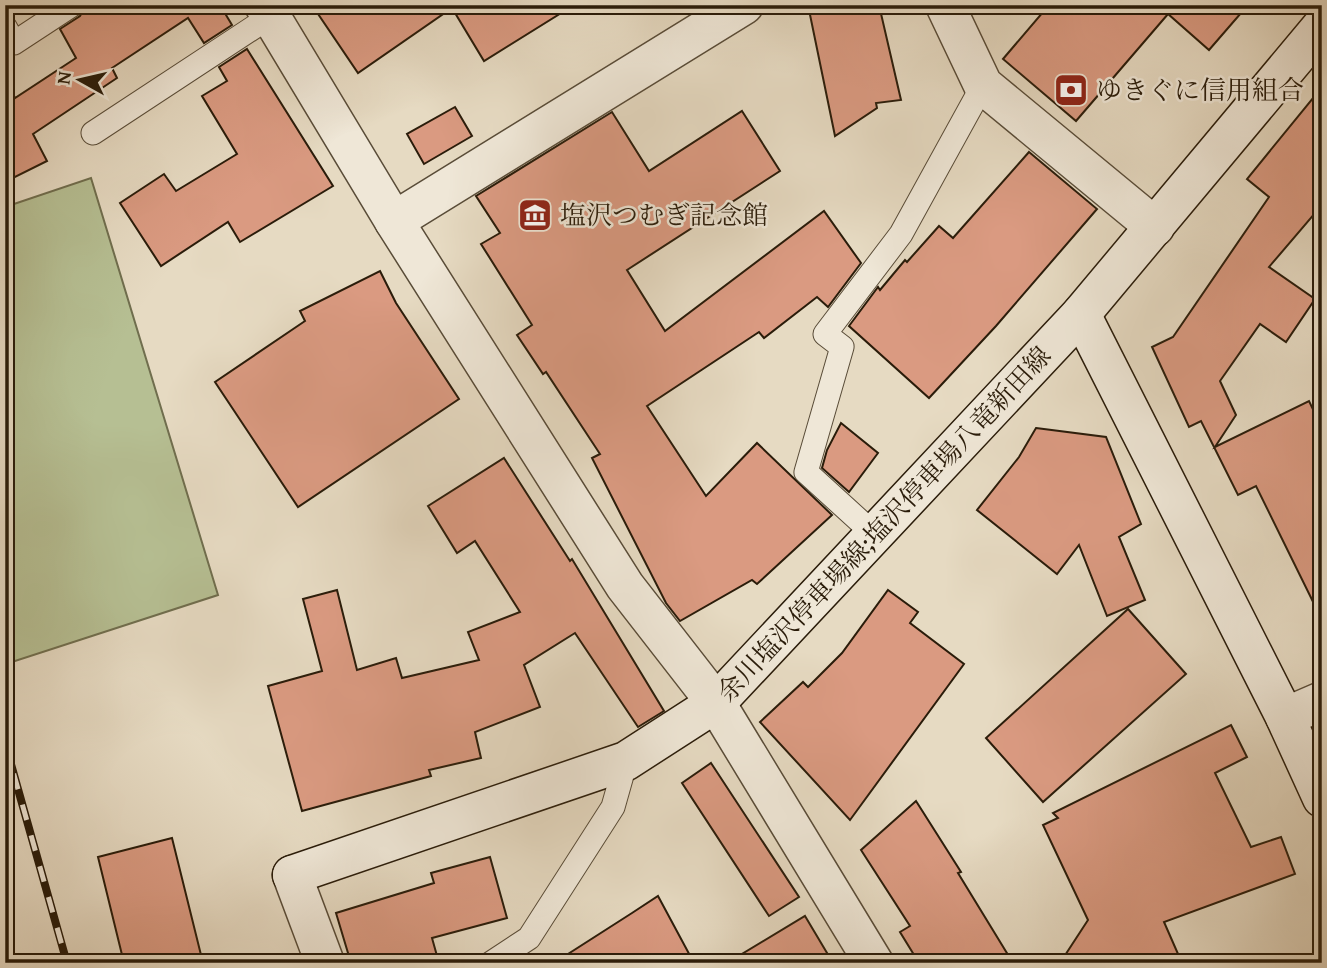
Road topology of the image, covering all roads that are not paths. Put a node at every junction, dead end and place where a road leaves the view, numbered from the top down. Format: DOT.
graph roads {
  1 [pos="72,5"];
  2 [pos="744,5"];
  3 [pos="945,5"];
  4 [pos="268,11"];
  5 [pos="1322,26"];
  6 [pos="5,27"];
  7 [pos="984,85"];
  8 [pos="93,133"];
  9 [pos="394,221"];
  10 [pos="1154,227"];
  11 [pos="1081,314"];
  12 [pos="874,534"];
  13 [pos="1322,701"];
  14 [pos="716,703"];
  15 [pos="1285,717"];
  16 [pos="626,761"];
  17 [pos="1322,798"];
  18 [pos="325,963"];
  19 [pos="491,963"];
  20 [pos="874,963"];
  1 -- 6 [label="lane"];
  2 -- 9 [label="street"];
  3 -- 7 [label="street"];
  4 -- 8 [label="lane"];
  4 -- 9 [label="street"];
  5 -- 10 [label="street, 余川塩沢停車場線;塩沢停車場八竜新田線"];
  7 -- 10 [label="street"];
  7 -- 12 [label="lane"];
  9 -- 14 [label="street"];
  10 -- 11 [label="street, 余川塩沢停車場線;塩沢停車場八竜新田線"];
  11 -- 12 [label="street, 余川塩沢停車場線;塩沢停車場八竜新田線"];
  11 -- 15 [label="street"];
  12 -- 14 [label="street, 余川塩沢停車場線;塩沢停車場八竜新田線"];
  13 -- 15 [label="street"];
  14 -- 16 [label="street, 余川塩沢停車場線;塩沢停車場八竜新田線"];
  14 -- 20 [label="street"];
  15 -- 17 [label="street"];
  16 -- 18 [label="street, 余川塩沢停車場線;塩沢停車場八竜新田線"];
  16 -- 19 [label="lane"];
}
